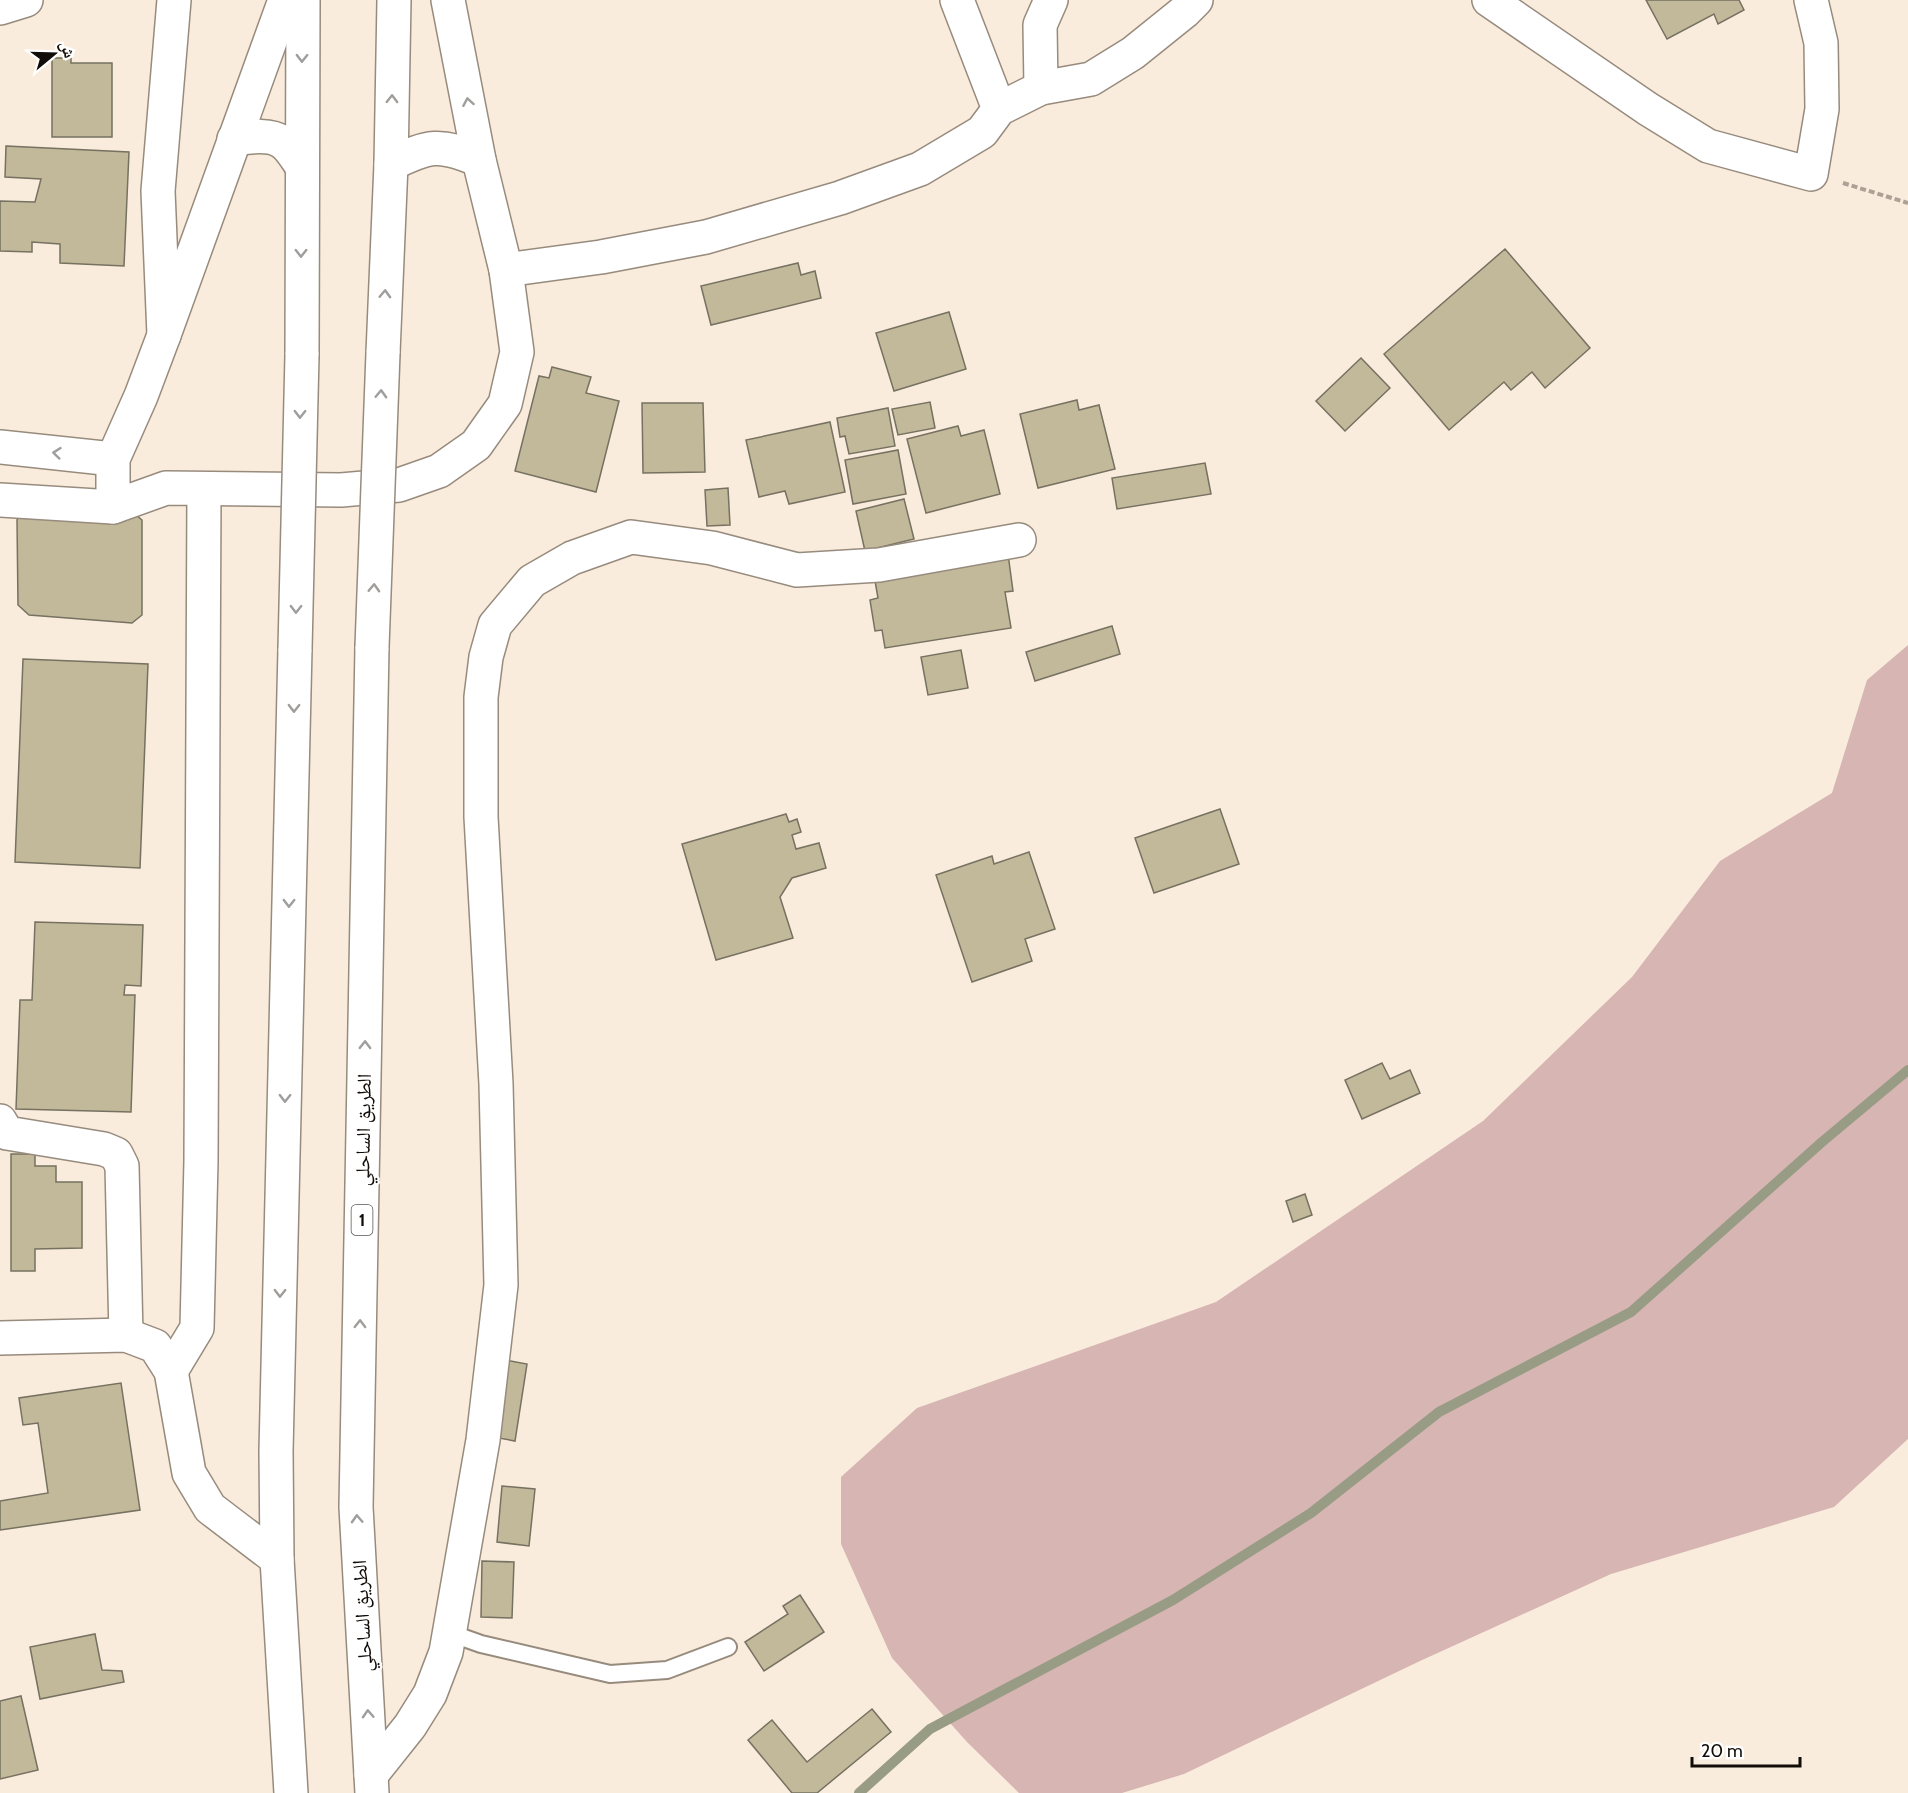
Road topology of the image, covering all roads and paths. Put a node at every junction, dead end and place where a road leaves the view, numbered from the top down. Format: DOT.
graph roads {
  1 [pos="26,0"];
  2 [pos="174,0"];
  3 [pos="285,0"];
  4 [pos="303,0"];
  5 [pos="394,0"];
  6 [pos="448,0"];
  7 [pos="957,0"];
  8 [pos="1052,0"];
  9 [pos="1196,0"];
  10 [pos="1490,0"];
  11 [pos="1811,0"];
  12 [pos="0,8"];
  13 [pos="1041,88"];
  14 [pos="999,109"];
  15 [pos="234,139"];
  16 [pos="479,160"];
  17 [pos="391,164"];
  18 [pos="301,165"];
  19 [pos="1811,174"];
  20 [pos="1908,203"];
  21 [pos="506,270"];
  22 [pos="164,334"];
  23 [pos="0,447"];
  24 [pos="113,459"];
  25 [pos="166,488"];
  26 [pos="204,489"];
  27 [pos="0,500"];
  28 [pos="113,507"];
  29 [pos="1019,540"];
  30 [pos="0,1121"];
  31 [pos="126,1335"];
  32 [pos="0,1338"];
  33 [pos="171,1371"];
  34 [pos="278,1559"];
  35 [pos="450,1633"];
  36 [pos="728,1647"];
  37 [pos="372,1784"];
  38 [pos="291,1793"];
  1 -- 12 [label="main road"];
  2 -- 22 [label="main road"];
  3 -- 15 [label="main road"];
  4 -- 18 [label="main road, one-way"];
  17 -- 5 [label="main road, الطريق الساحلي, one-way"];
  16 -- 6 [label="main road, one-way"];
  7 -- 14 [label="main road"];
  8 -- 13 [label="main road"];
  9 -- 13 [label="main road"];
  10 -- 19 [label="main road"];
  11 -- 19 [label="main road"];
  13 -- 14 [label="main road"];
  14 -- 21 [label="main road"];
  15 -- 18 [label="main road"];
  15 -- 22 [label="main road"];
  16 -- 17 [label="main road"];
  16 -- 21 [label="main road"];
  37 -- 17 [label="main road, الطريق الساحلي / 1, one-way, bridge"];
  18 -- 34 [label="main road, one-way, bridge"];
  19 -- 20 [label="path"];
  21 -- 26 [label="main road"];
  22 -- 24 [label="main road"];
  24 -- 23 [label="main road, one-way"];
  24 -- 25 [label="main road"];
  24 -- 28 [label="main road"];
  25 -- 26 [label="main road"];
  25 -- 28 [label="main road"];
  26 -- 33 [label="main road"];
  27 -- 28 [label="main road"];
  29 -- 35 [label="main road"];
  30 -- 31 [label="main road"];
  31 -- 32 [label="main road"];
  31 -- 33 [label="main road"];
  33 -- 34 [label="main road"];
  34 -- 38 [label="main road"];
  35 -- 36 [label="lane"];
  35 -- 37 [label="main road"];
}
